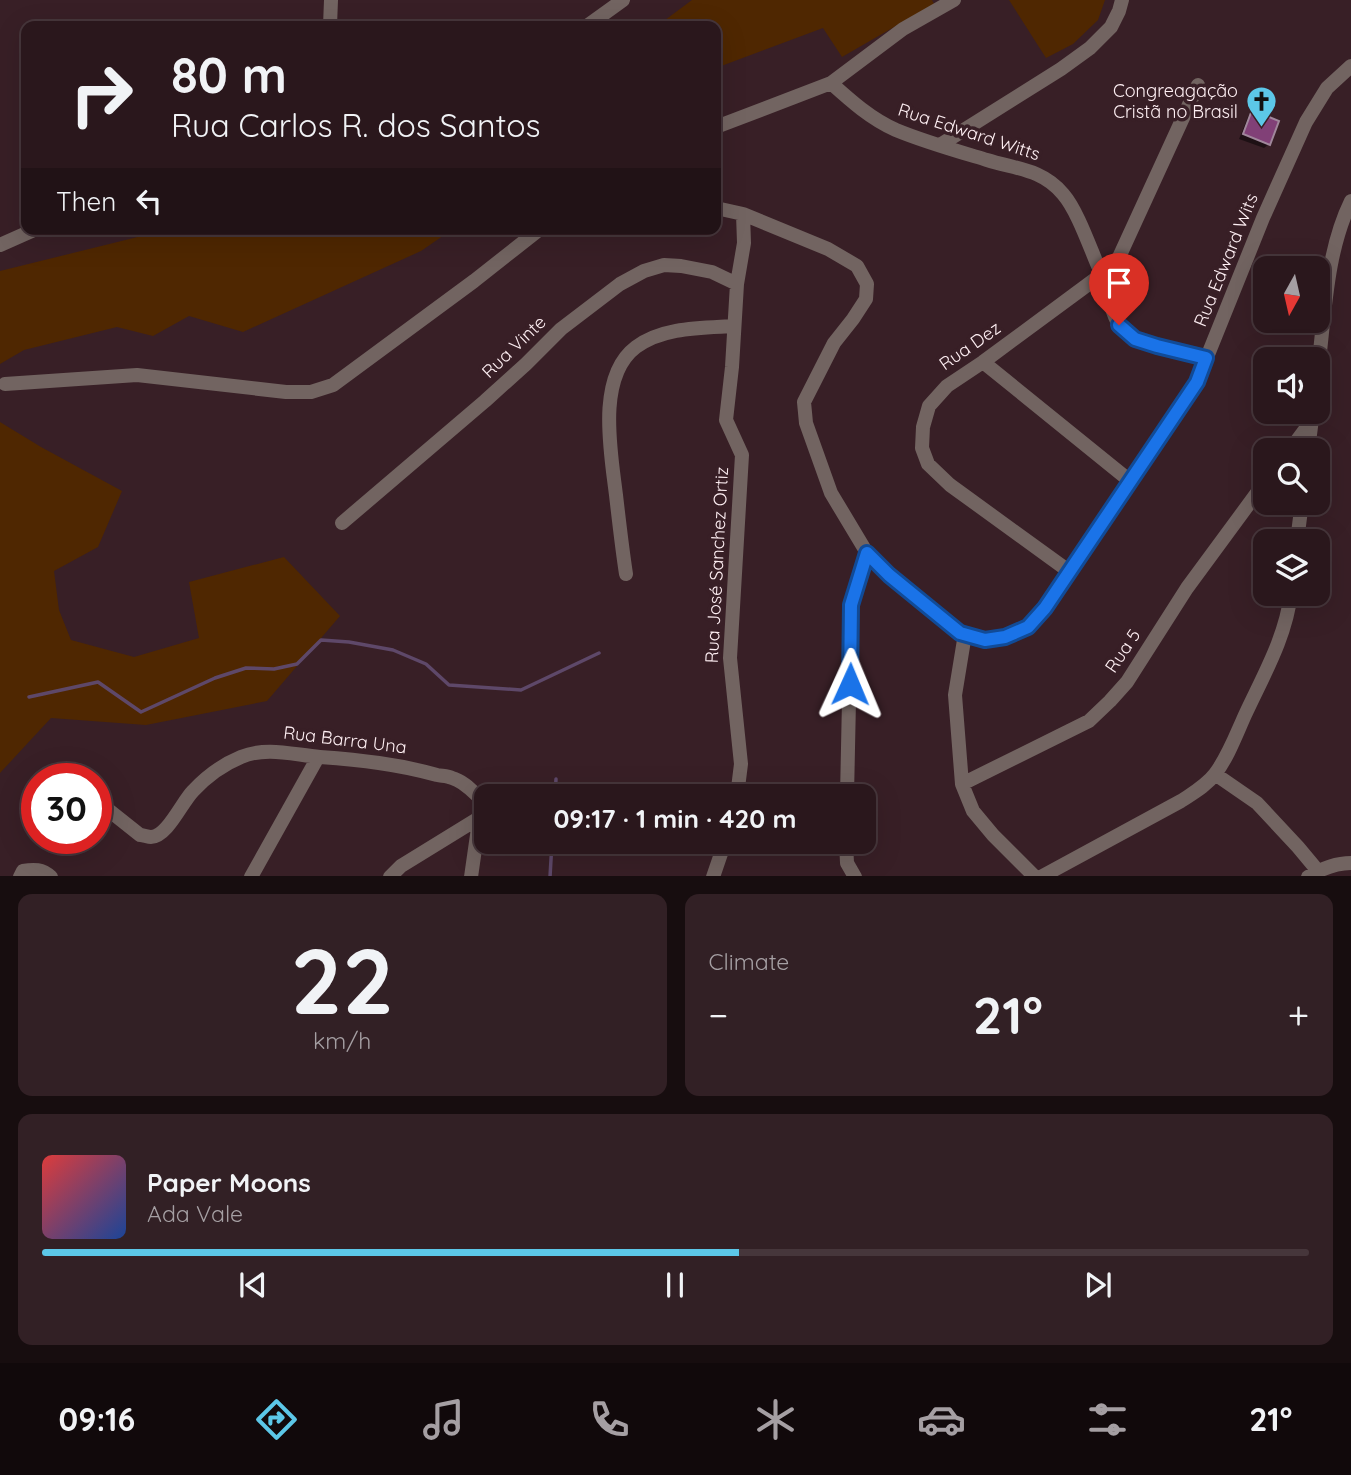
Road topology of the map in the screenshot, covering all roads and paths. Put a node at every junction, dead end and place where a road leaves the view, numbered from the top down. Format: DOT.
graph roads {
  1 [pos="331,0"];
  2 [pos="623,0"];
  3 [pos="954,0"];
  4 [pos="1122,0"];
  5 [pos="330,21"];
  6 [pos="594,21"];
  7 [pos="1351,66"];
  8 [pos="831,83"];
  9 [pos="1198,85"];
  10 [pos="721,125"];
  11 [pos="940,145"];
  12 [pos="1351,201"];
  13 [pos="721,209"];
  14 [pos="743,214"];
  15 [pos="22,235"];
  16 [pos="532,235"];
  17 [pos="0,244"];
  18 [pos="1115,266"];
  19 [pos="1096,273"];
  20 [pos="737,284"];
  21 [pos="1106,290"];
  22 [pos="734,326"];
  23 [pos="1321,347"];
  24 [pos="1206,358"];
  25 [pos="983,362"];
  26 [pos="5,384"];
  27 [pos="1130,481"];
  28 [pos="1253,498"];
  29 [pos="342,523"];
  30 [pos="867,553"];
  31 [pos="1070,572"];
  32 [pos="625,574"];
  33 [pos="1289,606"];
  34 [pos="965,634"];
  35 [pos="318,757"];
  36 [pos="1215,774"];
  37 [pos="738,784"];
  38 [pos="847,784"];
  39 [pos="962,784"];
  40 [pos="474,793"];
  41 [pos="112,813"];
  42 [pos="474,821"];
  43 [pos="474,854"];
  44 [pos="722,854"];
  45 [pos="847,854"];
  46 [pos="1351,863"];
  47 [pos="1313,874"];
  48 [pos="20,876"];
  49 [pos="50,876"];
  50 [pos="252,876"];
  51 [pos="391,876"];
  52 [pos="471,876"];
  53 [pos="713,876"];
  54 [pos="854,876"];
  55 [pos="1034,876"];
  56 [pos="1043,876"];
  1 -- 5 [label="street"];
  2 -- 6 [label="street"];
  3 -- 8 [label="street"];
  4 -- 11 [label="street"];
  7 -- 24 [label="street, Rua Edward Wits"];
  8 -- 10 [label="street"];
  8 -- 11 [label="street, Rua Edward Witts"];
  9 -- 18 [label="street"];
  11 -- 19 [label="street, Rua Edward Witts"];
  12 -- 23 [label="street"];
  13 -- 14 [label="street"];
  14 -- 20 [label="street, Rua José Sanchez Ortiz"];
  14 -- 30 [label="street"];
  15 -- 17 [label="street"];
  16 -- 26 [label="street"];
  18 -- 19 [label="street"];
  18 -- 21 [label="street"];
  19 -- 21 [label="street"];
  19 -- 25 [label="street, Rua Dez"];
  20 -- 22 [label="street, Rua José Sanchez Ortiz"];
  20 -- 29 [label="street, Rua Vinte"];
  21 -- 24 [label="street"];
  22 -- 32 [label="street"];
  22 -- 37 [label="street, Rua José Sanchez Ortiz"];
  24 -- 27 [label="street, Rua Edward Wits"];
  25 -- 27 [label="street"];
  25 -- 31 [label="street, Rua Dez"];
  27 -- 31 [label="street, Rua Edward Wits"];
  28 -- 39 [label="street, Rua 5"];
  30 -- 34 [label="street"];
  30 -- 38 [label="street"];
  31 -- 34 [label="street, Rua Edward Wits"];
  33 -- 36 [label="street"];
  34 -- 39 [label="street"];
  35 -- 40 [label="street, Rua Barra Una"];
  35 -- 41 [label="street, Rua Barra Una"];
  35 -- 50 [label="street"];
  36 -- 47 [label="street"];
  36 -- 56 [label="street"];
  39 -- 55 [label="street"];
  42 -- 51 [label="street"];
  43 -- 52 [label="street"];
  44 -- 53 [label="street"];
  45 -- 54 [label="street"];
  46 -- 47 [label="street"];
  48 -- 49 [label="street"];
}
